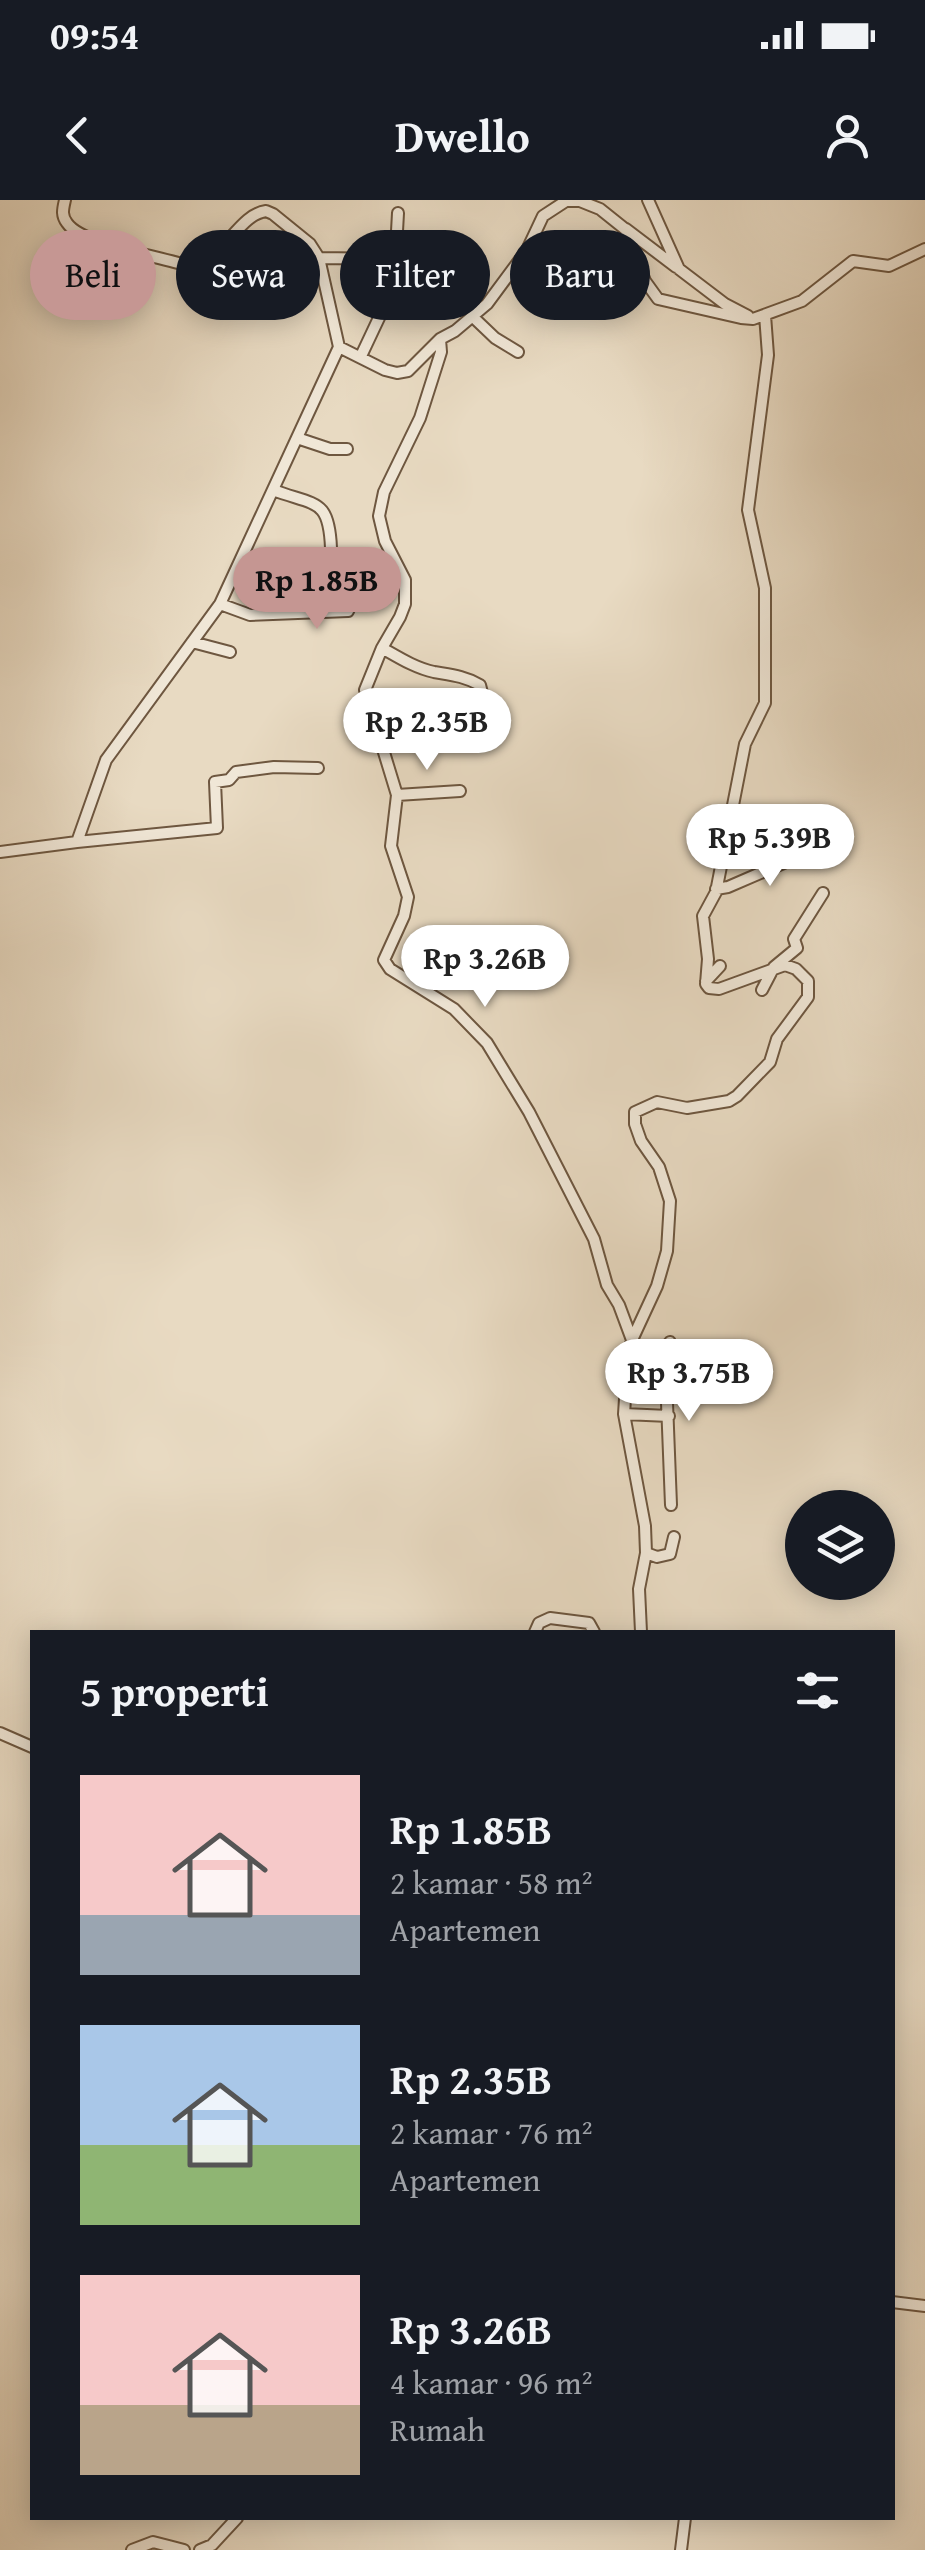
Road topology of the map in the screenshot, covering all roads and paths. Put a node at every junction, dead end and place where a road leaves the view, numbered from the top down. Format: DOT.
graph roads {
  1 [pos="65,200"];
  2 [pos="648,200"];
  3 [pos="398,213"];
  4 [pos="625,229"];
  5 [pos="239,230"];
  6 [pos="292,230"];
  7 [pos="397,230"];
  8 [pos="925,249"];
  9 [pos="320,258"];
  10 [pos="340,258"];
  11 [pos="176,263"];
  12 [pos="679,268"];
  13 [pos="490,297"];
  14 [pos="759,317"];
  15 [pos="377,320"];
  16 [pos="470,320"];
  17 [pos="475,320"];
  18 [pos="440,338"];
  19 [pos="339,347"];
  20 [pos="518,352"];
  21 [pos="360,356"];
  22 [pos="297,438"];
  23 [pos="347,449"];
  24 [pos="274,490"];
  25 [pos="331,548"];
  26 [pos="405,580"];
  27 [pos="220,604"];
  28 [pos="192,642"];
  29 [pos="382,648"];
  30 [pos="230,652"];
  31 [pos="464,739"];
  32 [pos="318,768"];
  33 [pos="460,790"];
  34 [pos="397,795"];
  35 [pos="77,842"];
  36 [pos="820,850"];
  37 [pos="0,852"];
  38 [pos="716,889"];
  39 [pos="823,893"];
  40 [pos="720,966"];
  41 [pos="774,967"];
  42 [pos="706,982"];
  43 [pos="762,990"];
  44 [pos="632,1340"];
  45 [pos="670,1342"];
  46 [pos="624,1414"];
  47 [pos="669,1416"];
  48 [pos="671,1505"];
  49 [pos="674,1537"];
  50 [pos="646,1553"];
  51 [pos="536,1630"];
  52 [pos="593,1630"];
  53 [pos="641,1630"];
  54 [pos="0,1733"];
  55 [pos="30,1746"];
  56 [pos="895,2302"];
  57 [pos="925,2306"];
  58 [pos="235,2520"];
  59 [pos="685,2520"];
  60 [pos="132,2550"];
  61 [pos="184,2550"];
  62 [pos="200,2550"];
  63 [pos="681,2550"];
  1 -- 11 [label="street"];
  2 -- 12 [label="street"];
  3 -- 7 [label="street"];
  4 -- 12 [label="street"];
  4 -- 13 [label="street"];
  4 -- 14 [label="street"];
  5 -- 6 [label="street"];
  8 -- 14 [label="street"];
  9 -- 10 [label="street"];
  9 -- 19 [label="street"];
  12 -- 14 [label="street"];
  14 -- 38 [label="street"];
  15 -- 21 [label="street"];
  16 -- 18 [label="street"];
  17 -- 20 [label="street"];
  18 -- 21 [label="street"];
  18 -- 26 [label="street"];
  19 -- 21 [label="street"];
  19 -- 22 [label="street"];
  22 -- 23 [label="street"];
  22 -- 24 [label="street"];
  24 -- 25 [label="street"];
  24 -- 27 [label="street"];
  26 -- 27 [label="street"];
  26 -- 29 [label="street"];
  27 -- 28 [label="street"];
  28 -- 30 [label="street"];
  28 -- 35 [label="street"];
  29 -- 31 [label="street"];
  29 -- 34 [label="street"];
  32 -- 35 [label="street"];
  33 -- 34 [label="street"];
  34 -- 44 [label="street"];
  35 -- 37 [label="street"];
  36 -- 38 [label="street"];
  38 -- 42 [label="street"];
  39 -- 41 [label="street"];
  40 -- 42 [label="street"];
  41 -- 42 [label="street"];
  41 -- 43 [label="street"];
  41 -- 44 [label="street"];
  44 -- 46 [label="street"];
  45 -- 47 [label="street"];
  46 -- 47 [label="street"];
  46 -- 50 [label="street"];
  47 -- 48 [label="street"];
  49 -- 50 [label="street"];
  50 -- 53 [label="street"];
  51 -- 52 [label="street"];
  54 -- 55 [label="street"];
  56 -- 57 [label="street"];
  58 -- 62 [label="street"];
  59 -- 63 [label="street"];
  60 -- 61 [label="street"];
}
